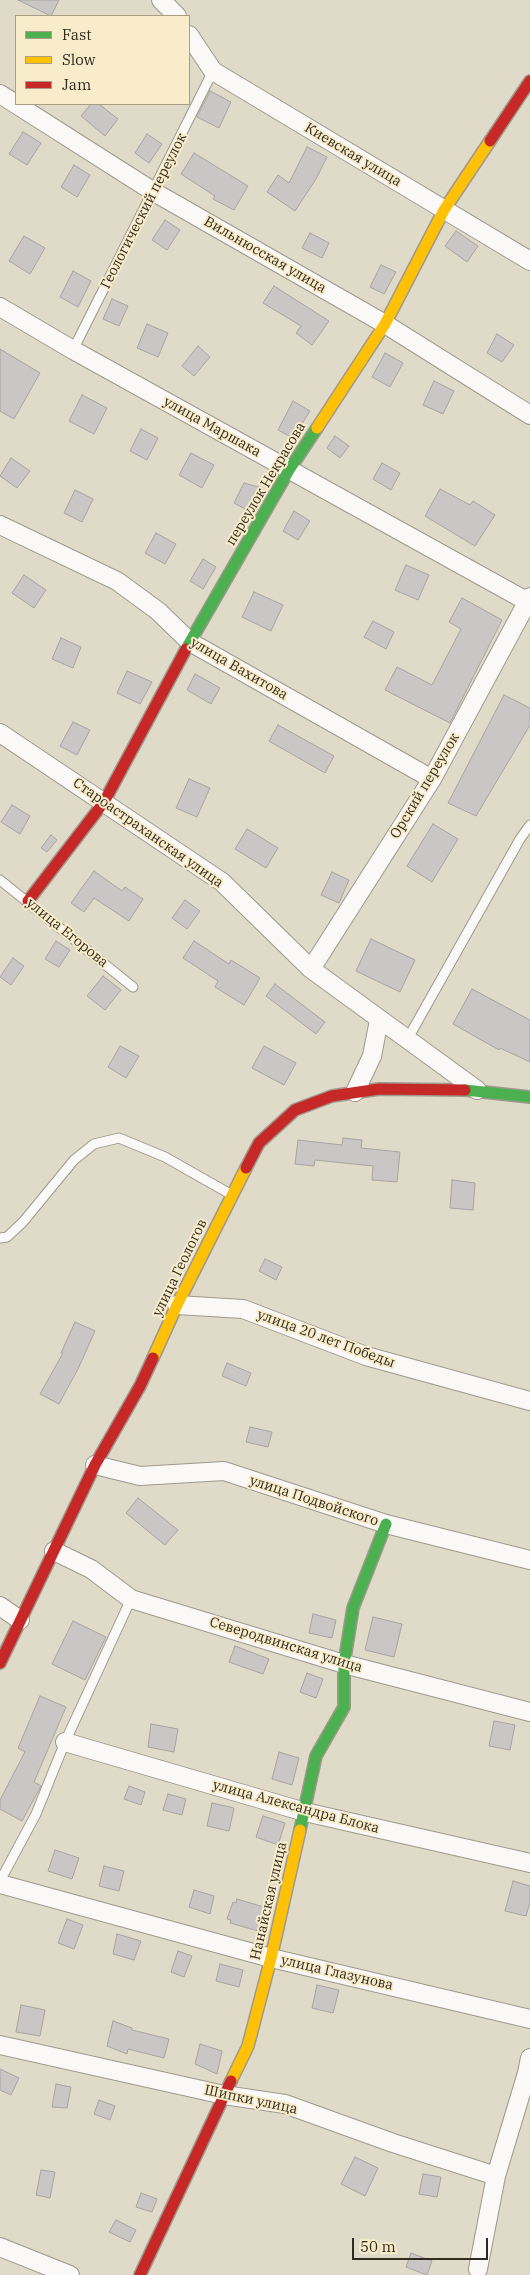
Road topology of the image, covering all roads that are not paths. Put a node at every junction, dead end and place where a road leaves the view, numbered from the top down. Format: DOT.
graph roads {
  1 [pos="161,0"];
  2 [pos="175,15"];
  3 [pos="190,36"];
  4 [pos="213,71"];
  5 [pos="530,81"];
  6 [pos="0,94"];
  7 [pos="15,104"];
  8 [pos="17,105"];
  9 [pos="154,192"];
  10 [pos="444,210"];
  11 [pos="530,261"];
  12 [pos="0,306"];
  13 [pos="385,324"];
  14 [pos="74,350"];
  15 [pos="530,415"];
  16 [pos="289,470"];
  17 [pos="0,525"];
  18 [pos="529,600"];
  19 [pos="190,642"];
  20 [pos="0,733"];
  21 [pos="432,779"];
  22 [pos="104,802"];
  23 [pos="530,825"];
  24 [pos="0,880"];
  25 [pos="28,901"];
  26 [pos="312,969"];
  27 [pos="133,987"];
  28 [pos="379,1020"];
  29 [pos="407,1040"];
  30 [pos="477,1090"];
  31 [pos="356,1092"];
  32 [pos="530,1097"];
  33 [pos="232,1196"];
  34 [pos="0,1238"];
  35 [pos="177,1305"];
  36 [pos="530,1401"];
  37 [pos="95,1465"];
  38 [pos="386,1524"];
  39 [pos="54,1551"];
  40 [pos="530,1560"];
  41 [pos="131,1599"];
  42 [pos="0,1606"];
  43 [pos="20,1620"];
  44 [pos="0,1663"];
  45 [pos="344,1664"];
  46 [pos="530,1712"];
  47 [pos="65,1742"];
  48 [pos="305,1812"];
  49 [pos="530,1863"];
  50 [pos="0,1882"];
  51 [pos="271,1958"];
  52 [pos="530,2019"];
  53 [pos="0,2045"];
  54 [pos="529,2069"];
  55 [pos="224,2095"];
  56 [pos="496,2176"];
  57 [pos="0,2247"];
  58 [pos="478,2269"];
  59 [pos="70,2275"];
  60 [pos="140,2275"];
  1 -- 2 [label="street"];
  3 -- 4 [label="street, Киевская улица"];
  4 -- 9 [label="lane, Геологический переулок"];
  4 -- 10 [label="street, Киевская улица"];
  5 -- 10 [label="street, переулок Некрасова"];
  6 -- 7 [label="street, Вильнюсская улица"];
  8 -- 9 [label="street, Вильнюсская улица"];
  9 -- 13 [label="street, Вильнюсская улица"];
  9 -- 14 [label="lane, Геологический переулок"];
  10 -- 11 [label="street, Киевская улица"];
  10 -- 13 [label="street, переулок Некрасова"];
  12 -- 14 [label="street, улица Маршака"];
  13 -- 15 [label="street, Вильнюсская улица"];
  13 -- 16 [label="street, переулок Некрасова"];
  14 -- 16 [label="street, улица Маршака"];
  16 -- 18 [label="street, улица Маршака"];
  16 -- 19 [label="street, переулок Некрасова"];
  17 -- 19 [label="street, улица Вахитова"];
  18 -- 21 [label="street, Орский переулок"];
  19 -- 21 [label="street, улица Вахитова"];
  19 -- 22 [label="street, переулок Некрасова"];
  20 -- 22 [label="street, Староастраханская улица"];
  21 -- 26 [label="street, Орский переулок"];
  22 -- 25 [label="street, переулок Некрасова"];
  22 -- 26 [label="street, Староастраханская улица"];
  23 -- 29 [label="lane"];
  24 -- 25 [label="lane, улица Егорова"];
  25 -- 27 [label="lane, улица Егорова"];
  26 -- 28 [label="street, Староастраханская улица"];
  28 -- 29 [label="street, Староастраханская улица"];
  28 -- 31 [label="street"];
  29 -- 30 [label="street, Староастраханская улица"];
  30 -- 31 [label="street, улица Геологов"];
  30 -- 32 [label="street, улица Геологов"];
  31 -- 33 [label="street, улица Геологов"];
  33 -- 34 [label="lane"];
  33 -- 35 [label="street, улица Геологов"];
  35 -- 36 [label="street, улица 20 лет Победы"];
  35 -- 37 [label="street, улица Геологов"];
  37 -- 38 [label="street, улица Подвойского"];
  37 -- 39 [label="street, улица Геологов"];
  38 -- 40 [label="street, улица Подвойского"];
  38 -- 45 [label="street, Нанайская улица"];
  39 -- 41 [label="street, Северодвинская улица"];
  39 -- 43 [label="street, улица Геологов"];
  41 -- 45 [label="street, Северодвинская улица"];
  41 -- 47 [label="lane"];
  42 -- 43 [label="street"];
  43 -- 44 [label="street, улица Геологов"];
  45 -- 46 [label="street, Северодвинская улица"];
  45 -- 48 [label="street, Нанайская улица"];
  47 -- 48 [label="street, улица Александра Блока"];
  47 -- 50 [label="lane"];
  48 -- 49 [label="street, улица Александра Блока"];
  48 -- 51 [label="street, Нанайская улица"];
  50 -- 51 [label="street, улица Глазунова"];
  51 -- 52 [label="street, улица Глазунова"];
  51 -- 55 [label="street, Нанайская улица"];
  53 -- 55 [label="street, Шипки улица"];
  54 -- 56 [label="street"];
  55 -- 56 [label="street, Шипки улица"];
  55 -- 60 [label="street, Нанайская улица"];
  56 -- 58 [label="street"];
  57 -- 59 [label="street"];
}
